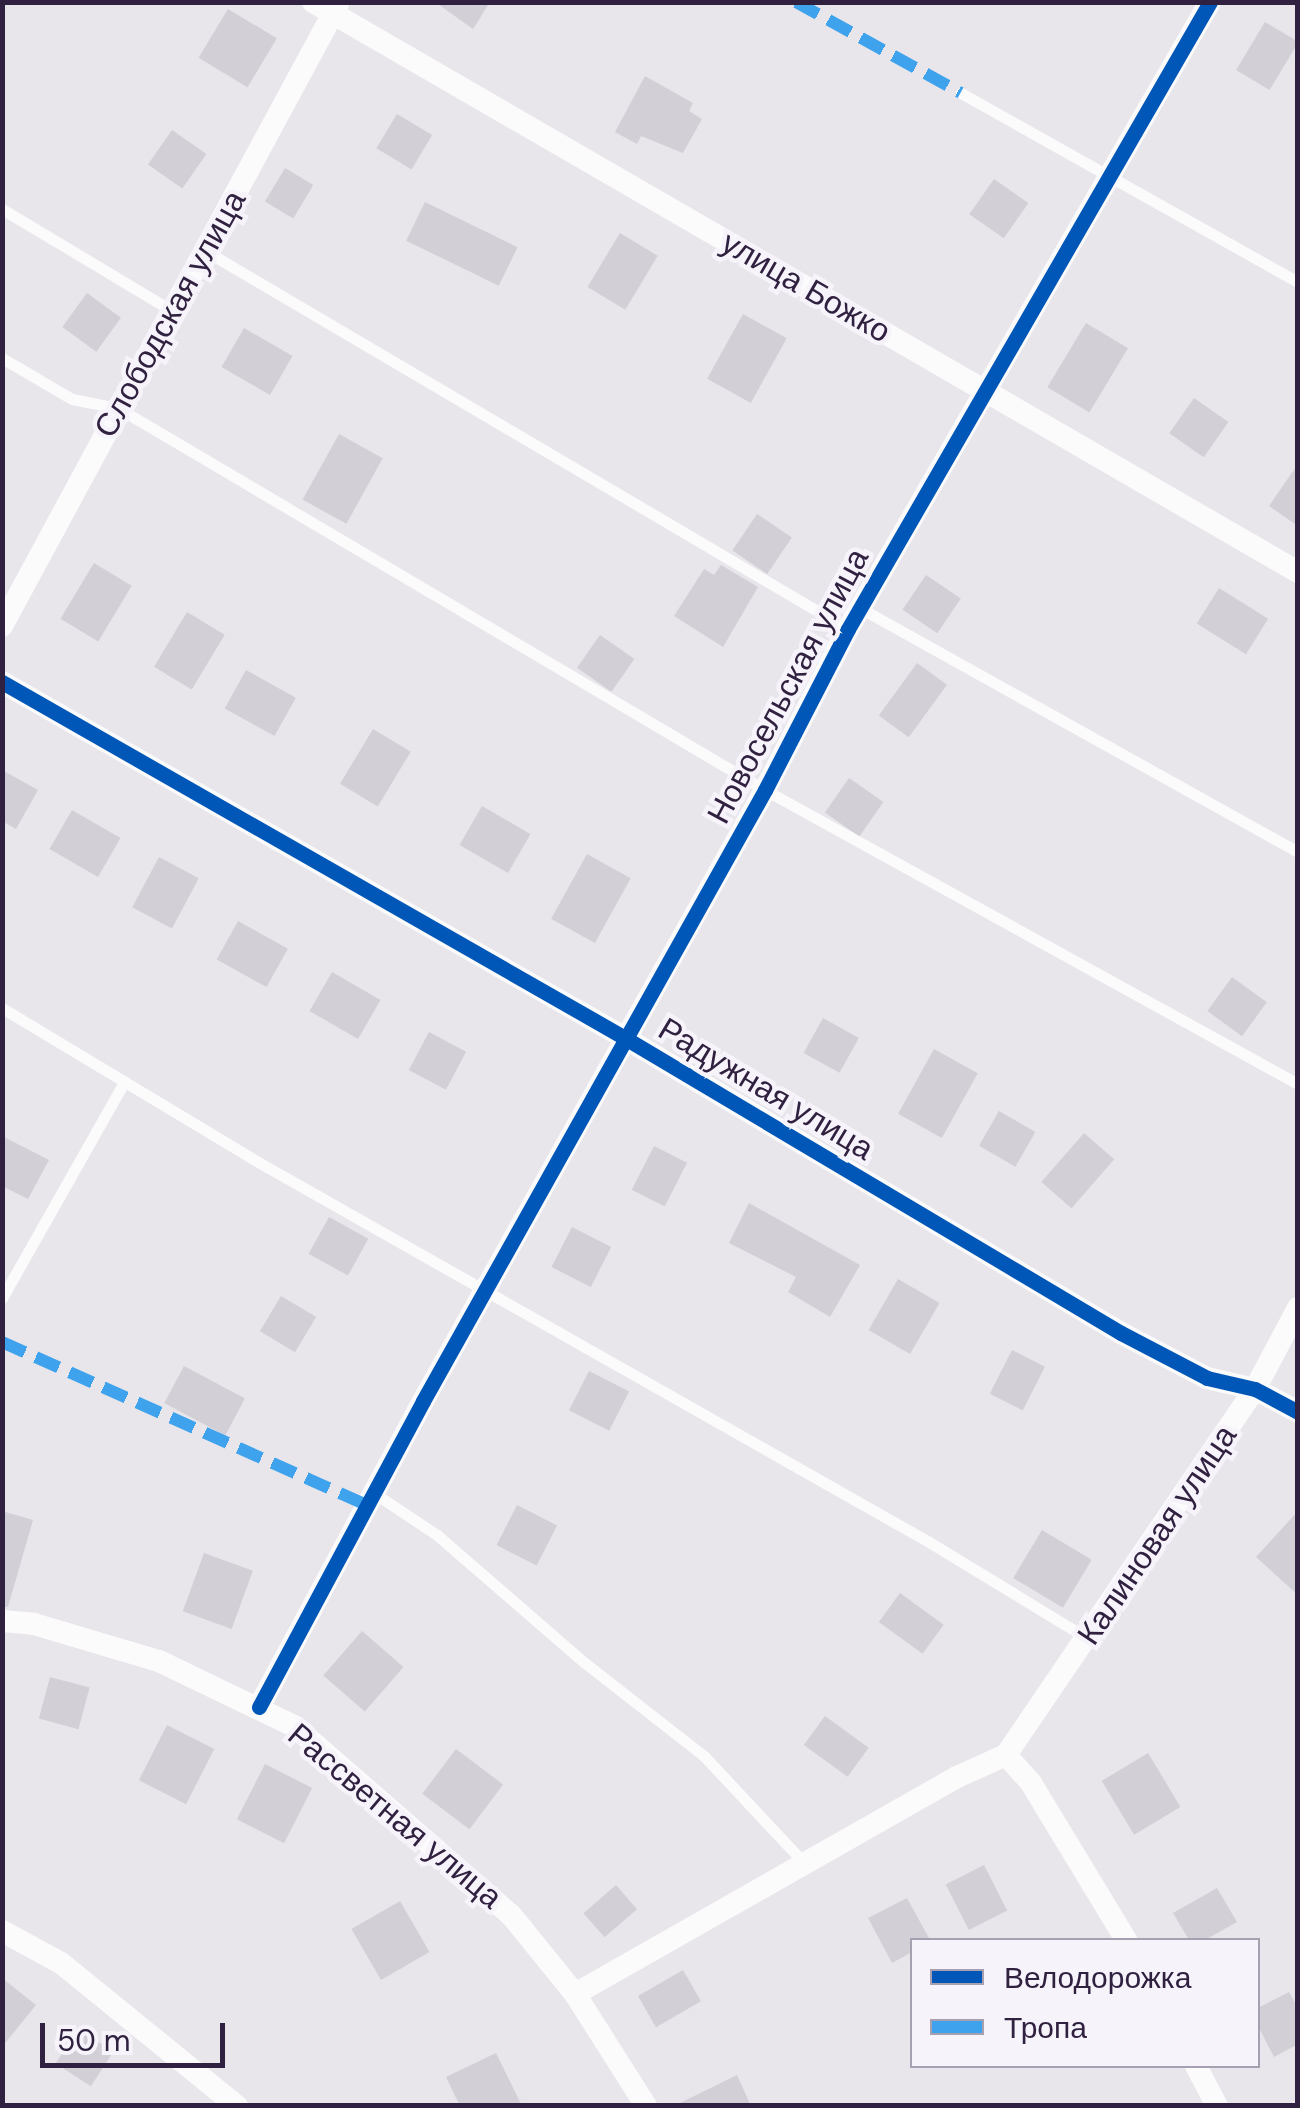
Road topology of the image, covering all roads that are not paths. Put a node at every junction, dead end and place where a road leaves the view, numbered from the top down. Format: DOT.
graph roads {
  1 [pos="1210,2"];
  2 [pos="328,7"];
  3 [pos="961,93"];
  4 [pos="1108,172"];
  5 [pos="2,209"];
  6 [pos="204,250"];
  7 [pos="1298,282"];
  8 [pos="171,310"];
  9 [pos="2,358"];
  10 [pos="985,389"];
  11 [pos="118,408"];
  12 [pos="1298,572"];
  13 [pos="854,618"];
  14 [pos="2,626"];
  15 [pos="2,682"];
  16 [pos="765,790"];
  17 [pos="1298,852"];
  18 [pos="2,1008"];
  19 [pos="625,1038"];
  20 [pos="125,1081"];
  21 [pos="1298,1084"];
  22 [pos="484,1290"];
  23 [pos="2,1298"];
  24 [pos="1298,1308"];
  25 [pos="1255,1389"];
  26 [pos="1298,1412"];
  27 [pos="374,1493"];
  28 [pos="2,1621"];
  29 [pos="1087,1638"];
  30 [pos="258,1707"];
  31 [pos="1006,1755"];
  32 [pos="804,1863"];
  33 [pos="2,1930"];
  34 [pos="1125,1938"];
  35 [pos="575,1994"];
  36 [pos="1197,2068"];
  37 [pos="238,2106"];
  38 [pos="646,2106"];
  39 [pos="1218,2106"];
  1 -- 4 [label="street, Новосельская улица"];
  2 -- 6 [label="street, Слободская улица"];
  2 -- 10 [label="street, улица Божко"];
  3 -- 4 [label="lane"];
  4 -- 7 [label="lane"];
  4 -- 10 [label="street, Новосельская улица"];
  5 -- 8 [label="lane"];
  6 -- 8 [label="street, Слободская улица"];
  6 -- 13 [label="lane"];
  8 -- 11 [label="street, Слободская улица"];
  9 -- 11 [label="lane"];
  10 -- 12 [label="street, улица Божко"];
  10 -- 13 [label="street, Новосельская улица"];
  11 -- 14 [label="street, Слободская улица"];
  11 -- 16 [label="lane"];
  13 -- 16 [label="street, Новосельская улица"];
  13 -- 17 [label="lane"];
  15 -- 19 [label="street, Радужная улица"];
  16 -- 19 [label="street, Новосельская улица"];
  16 -- 21 [label="lane"];
  18 -- 20 [label="lane"];
  19 -- 22 [label="street, Новосельская улица"];
  19 -- 25 [label="street, Радужная улица"];
  20 -- 22 [label="lane"];
  20 -- 23 [label="lane"];
  22 -- 27 [label="street, Новосельская улица"];
  22 -- 29 [label="lane"];
  24 -- 25 [label="street, Калиновая улица"];
  25 -- 26 [label="street, Радужная улица"];
  25 -- 29 [label="street, Калиновая улица"];
  27 -- 30 [label="street, Новосельская улица"];
  27 -- 32 [label="lane"];
  28 -- 30 [label="street, Рассветная улица"];
  29 -- 31 [label="street, Калиновая улица"];
  30 -- 35 [label="street, Рассветная улица"];
  31 -- 32 [label="street"];
  31 -- 34 [label="street"];
  32 -- 35 [label="street"];
  33 -- 37 [label="street"];
  35 -- 38 [label="street, Рассветная улица"];
  36 -- 39 [label="street"];
}
